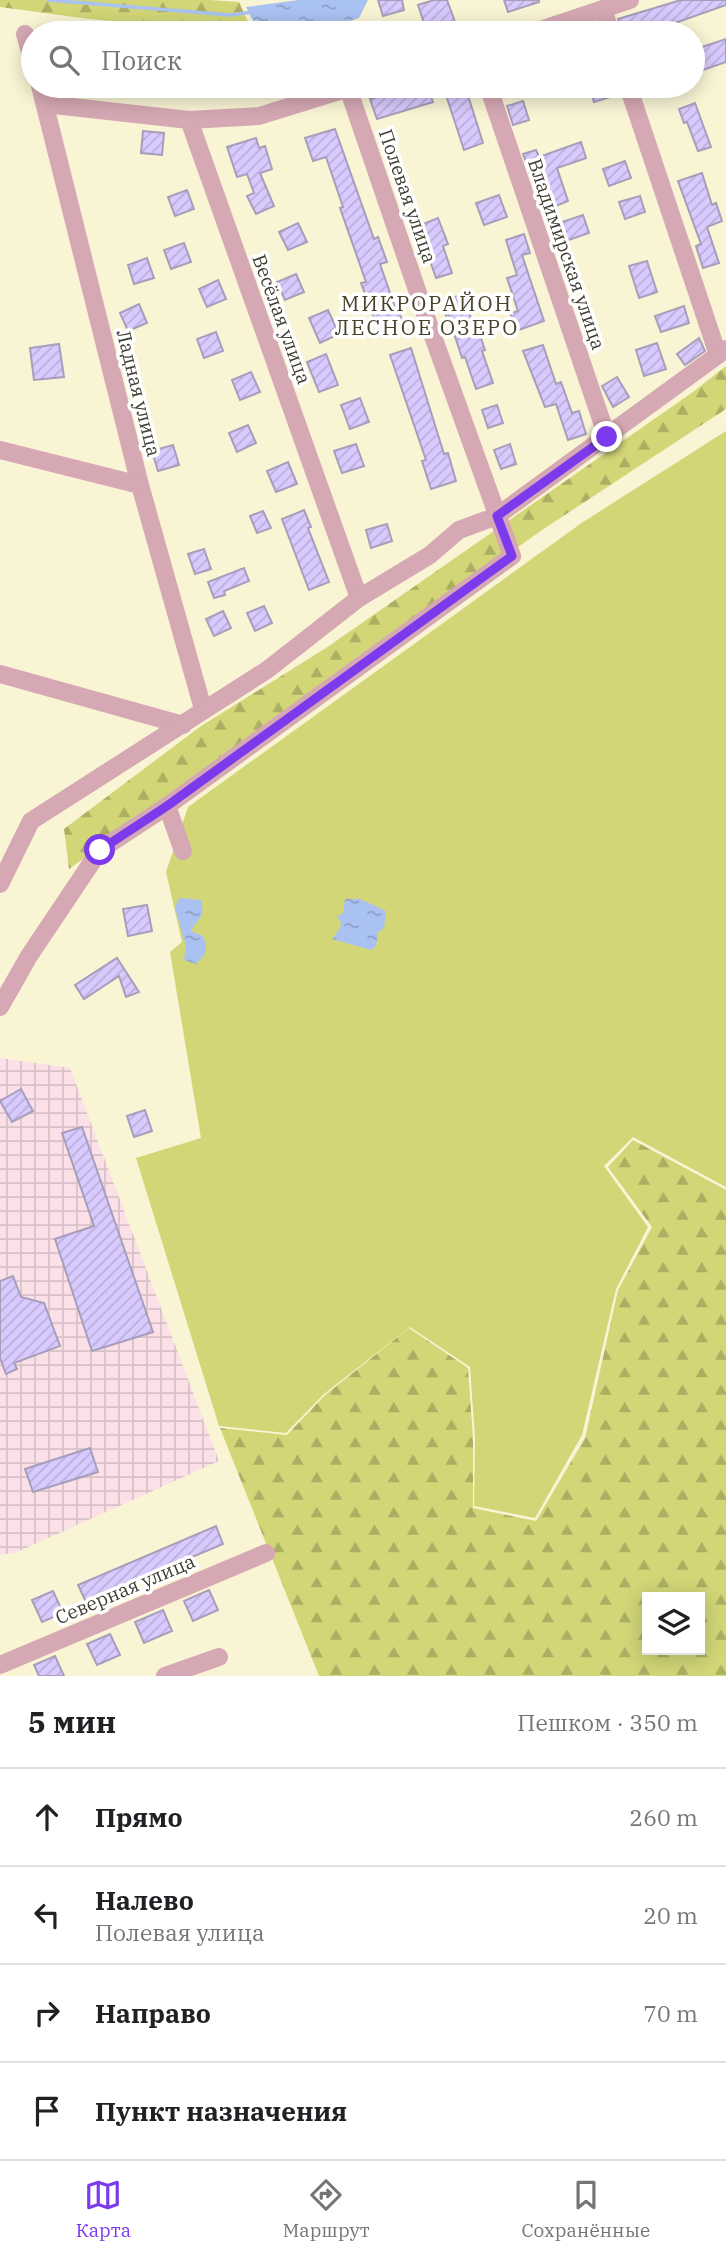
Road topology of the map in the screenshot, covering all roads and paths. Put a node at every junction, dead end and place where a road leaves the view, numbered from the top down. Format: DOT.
graph roads {
  1 [pos="630,0"];
  2 [pos="603,9"];
  3 [pos="567,21"];
  4 [pos="607,21"];
  5 [pos="44,98"];
  6 [pos="318,98"];
  7 [pos="356,98"];
  8 [pos="492,98"];
  9 [pos="632,98"];
  10 [pos="46,104"];
  11 [pos="189,120"];
  12 [pos="722,352"];
  13 [pos="607,437"];
  14 [pos="0,450"];
  15 [pos="141,485"];
  16 [pos="497,516"];
  17 [pos="359,598"];
  18 [pos="0,674"];
  19 [pos="203,709"];
  20 [pos="183,725"];
  21 [pos="167,806"];
  22 [pos="183,851"];
  23 [pos="0,884"];
  24 [pos="0,1007"];
  25 [pos="266,1553"];
  26 [pos="219,1657"];
  27 [pos="0,1665"];
  28 [pos="165,1676"];
  1 -- 2 [label="street"];
  2 -- 3 [label="street"];
  2 -- 4 [label="street"];
  5 -- 10 [label="street, Ладная улица"];
  6 -- 11 [label="street"];
  7 -- 16 [label="street, Полевая улица"];
  8 -- 13 [label="street, Владимирская улица"];
  9 -- 12 [label="street"];
  10 -- 11 [label="street"];
  10 -- 15 [label="street, Ладная улица"];
  11 -- 17 [label="street, Весёлая улица"];
  12 -- 13 [label="street"];
  13 -- 16 [label="street"];
  14 -- 15 [label="street"];
  15 -- 19 [label="street, Ладная улица"];
  16 -- 17 [label="street"];
  16 -- 21 [label="street, Полевая улица"];
  17 -- 19 [label="street"];
  18 -- 20 [label="street"];
  19 -- 20 [label="street"];
  20 -- 23 [label="street"];
  21 -- 22 [label="street"];
  21 -- 24 [label="street"];
  25 -- 27 [label="street, Северная улица"];
  26 -- 28 [label="street"];
}
